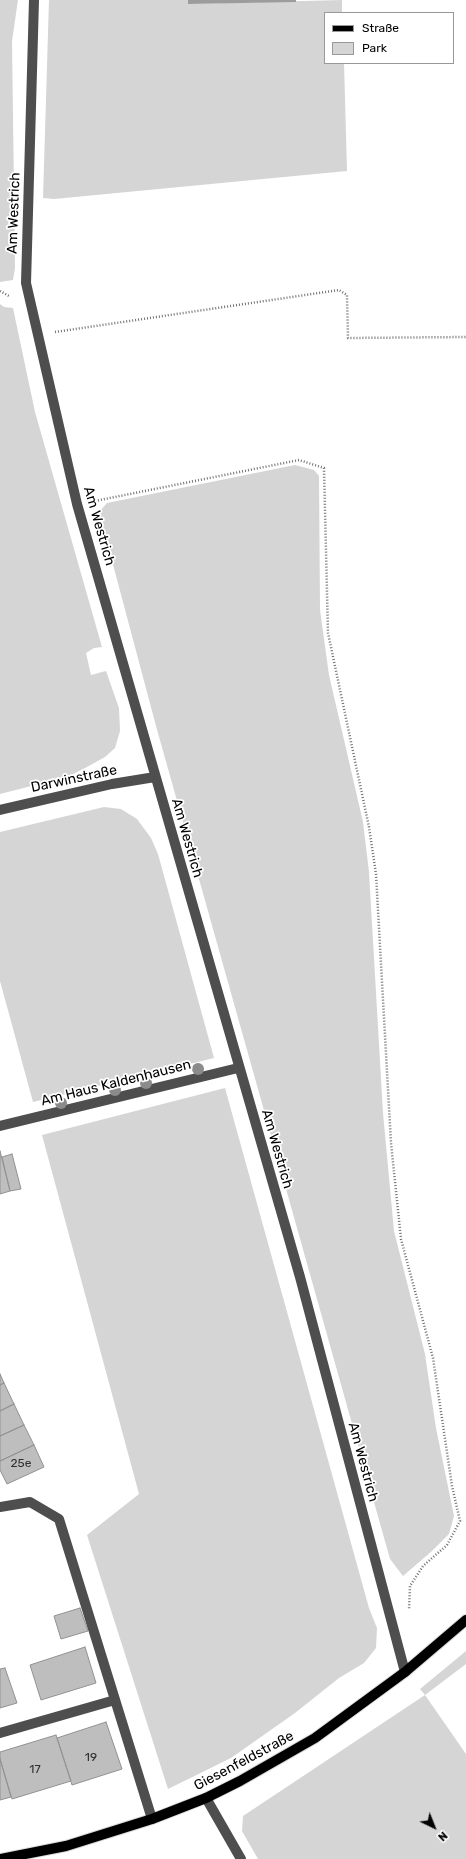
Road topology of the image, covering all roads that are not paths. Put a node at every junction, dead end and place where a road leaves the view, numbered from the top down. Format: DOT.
graph roads {
  1 [pos="34,0"];
  2 [pos="155,777"];
  3 [pos="0,810"];
  4 [pos="238,1068"];
  5 [pos="0,1126"];
  6 [pos="0,1507"];
  7 [pos="466,1620"];
  8 [pos="404,1672"];
  9 [pos="115,1700"];
  10 [pos="0,1733"];
  11 [pos="206,1798"];
  12 [pos="152,1819"];
  13 [pos="0,1859"];
  14 [pos="241,1859"];
  1 -- 2 [label="street, Am Westrich"];
  2 -- 3 [label="street, Darwinstraße"];
  2 -- 4 [label="street, Am Westrich"];
  4 -- 5 [label="street, Am Haus Kaldenhausen"];
  4 -- 8 [label="street, Am Westrich"];
  6 -- 9 [label="street"];
  7 -- 8 [label="main road, Giesenfeldstraße"];
  8 -- 11 [label="main road, Giesenfeldstraße"];
  9 -- 10 [label="street"];
  9 -- 12 [label="street"];
  11 -- 12 [label="main road, Giesenfeldstraße"];
  11 -- 14 [label="street"];
  12 -- 13 [label="main road, Giesenfeldstraße"];
}
